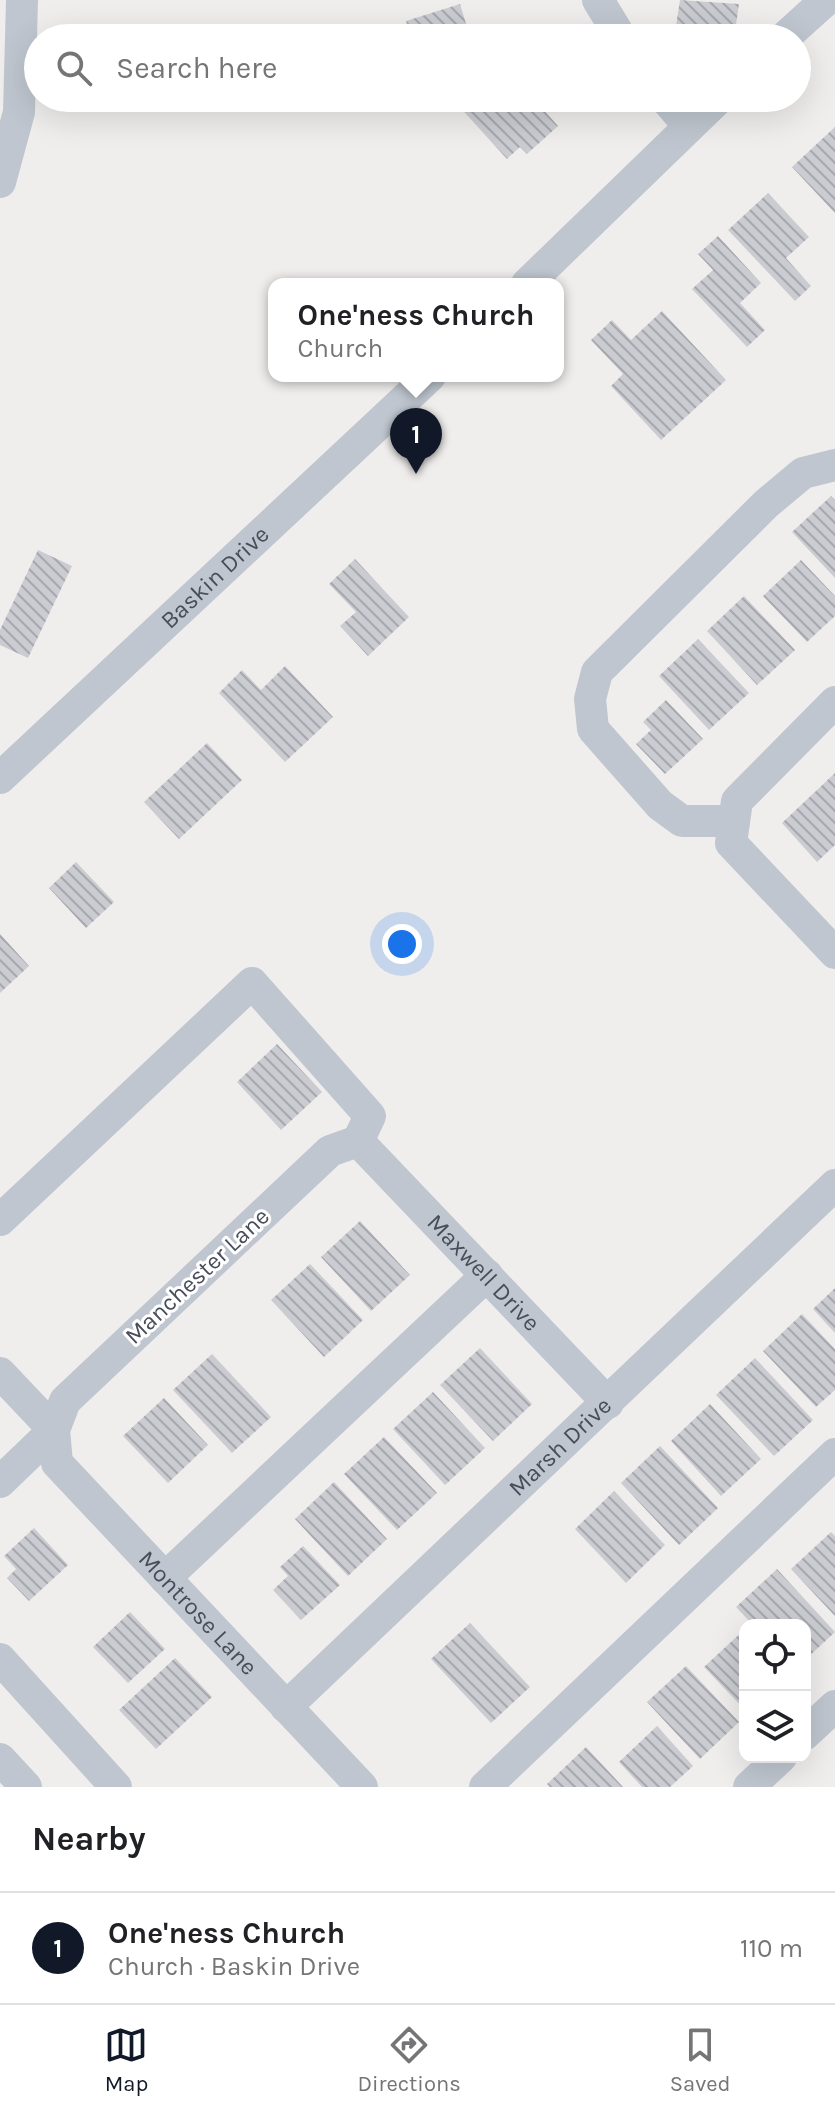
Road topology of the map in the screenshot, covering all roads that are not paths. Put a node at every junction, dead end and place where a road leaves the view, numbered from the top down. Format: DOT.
graph roads {
  1 [pos="22,0"];
  2 [pos="598,0"];
  3 [pos="826,0"];
  4 [pos="613,24"];
  5 [pos="799,24"];
  6 [pos="677,112"];
  7 [pos="704,112"];
  8 [pos="689,126"];
  9 [pos="0,182"];
  10 [pos="533,278"];
  11 [pos="424,382"];
  12 [pos="835,465"];
  13 [pos="835,702"];
  14 [pos="0,778"];
  15 [pos="732,832"];
  16 [pos="835,953"];
  17 [pos="358,1141"];
  18 [pos="835,1185"];
  19 [pos="0,1220"];
  20 [pos="487,1275"];
  21 [pos="0,1373"];
  22 [pos="608,1403"];
  23 [pos="54,1430"];
  24 [pos="835,1454"];
  25 [pos="0,1482"];
  26 [pos="165,1578"];
  27 [pos="0,1659"];
  28 [pos="835,1706"];
  29 [pos="286,1707"];
  30 [pos="811,1728"];
  31 [pos="0,1759"];
  32 [pos="775,1763"];
  33 [pos="26,1787"];
  34 [pos="116,1787"];
  35 [pos="362,1787"];
  36 [pos="485,1787"];
  37 [pos="749,1787"];
  1 -- 9 [label="street"];
  2 -- 4 [label="street"];
  3 -- 5 [label="street"];
  6 -- 8 [label="street"];
  7 -- 8 [label="street"];
  8 -- 10 [label="street"];
  11 -- 14 [label="street, Baskin Drive"];
  12 -- 15 [label="street"];
  13 -- 15 [label="street"];
  15 -- 16 [label="street"];
  17 -- 19 [label="street"];
  17 -- 20 [label="street, Maxwell Drive"];
  17 -- 23 [label="street, Manchester Lane"];
  18 -- 22 [label="street, Marsh Drive"];
  20 -- 22 [label="street, Maxwell Drive"];
  20 -- 26 [label="street"];
  21 -- 23 [label="street"];
  22 -- 29 [label="street, Marsh Drive"];
  23 -- 25 [label="street, Manchester Lane"];
  23 -- 26 [label="street, Montrose Lane"];
  24 -- 36 [label="street"];
  26 -- 29 [label="street, Montrose Lane"];
  27 -- 34 [label="street"];
  28 -- 30 [label="street"];
  29 -- 35 [label="street, Montrose Lane"];
  31 -- 33 [label="street"];
  32 -- 37 [label="street"];
}
